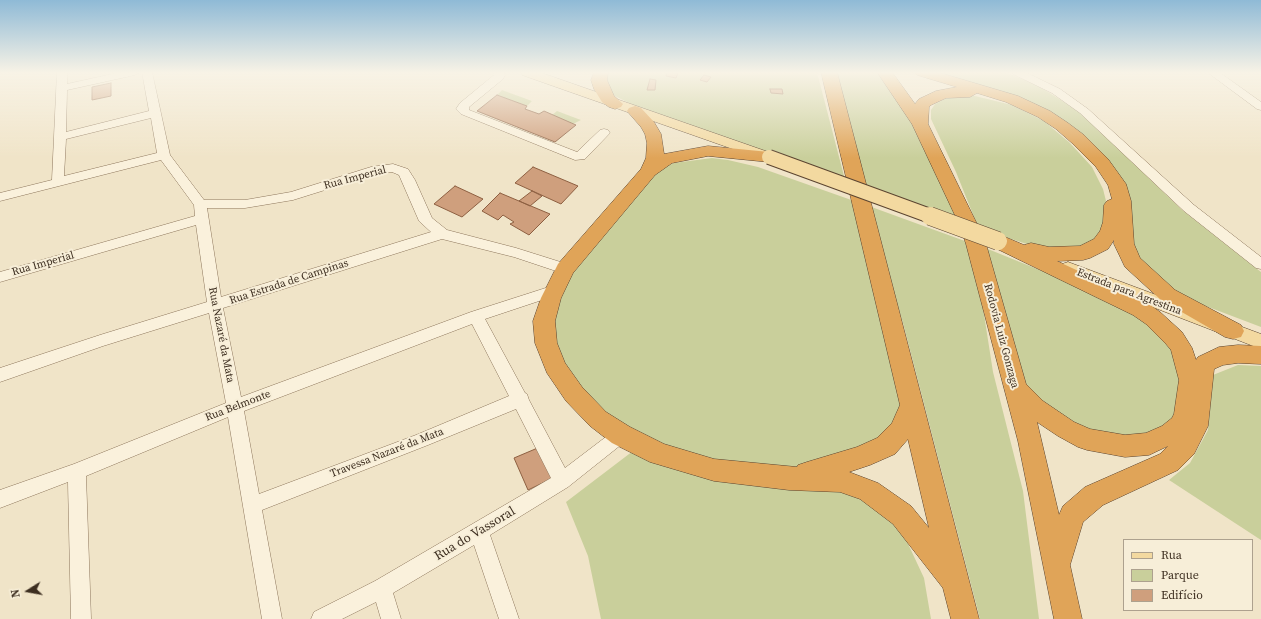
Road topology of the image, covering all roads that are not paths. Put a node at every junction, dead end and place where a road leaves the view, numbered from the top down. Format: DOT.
graph roads {
  1 [pos="61,101"];
  2 [pos="153,101"];
  3 [pos="469,101"];
  4 [pos="607,101"];
  5 [pos="611,101"];
  6 [pos="836,101"];
  7 [pos="904,101"];
  8 [pos="927,101"];
  9 [pos="1007,101"];
  10 [pos="1014,101"];
  11 [pos="1070,101"];
  12 [pos="1252,101"];
  13 [pos="615,104"];
  14 [pos="1261,107"];
  15 [pos="635,111"];
  16 [pos="156,113"];
  17 [pos="920,124"];
  18 [pos="604,133"];
  19 [pos="60,137"];
  20 [pos="164,155"];
  21 [pos="769,157"];
  22 [pos="649,170"];
  23 [pos="58,181"];
  24 [pos="0,196"];
  25 [pos="201,211"];
  26 [pos="442,234"];
  27 [pos="998,241"];
  28 [pos="1261,264"];
  29 [pos="565,268"];
  30 [pos="0,277"];
  31 [pos="555,290"];
  32 [pos="215,306"];
  33 [pos="476,316"];
  34 [pos="1233,332"];
  35 [pos="1261,342"];
  36 [pos="1261,355"];
  37 [pos="0,375"];
  38 [pos="1014,388"];
  39 [pos="521,399"];
  40 [pos="235,407"];
  41 [pos="911,407"];
  42 [pos="621,435"];
  43 [pos="77,471"];
  44 [pos="789,478"];
  45 [pos="562,480"];
  46 [pos="0,499"];
  47 [pos="252,505"];
  48 [pos="479,532"];
  49 [pos="1056,567"];
  50 [pos="957,583"];
  51 [pos="382,588"];
  52 [pos="81,619"];
  53 [pos="272,619"];
  54 [pos="321,619"];
  55 [pos="391,619"];
  56 [pos="508,619"];
  57 [pos="965,619"];
  58 [pos="1068,619"];
  1 -- 19 [label="street"];
  2 -- 16 [label="street"];
  3 -- 18 [label="street"];
  4 -- 13 [label="main road, Estrada para Agrestina"];
  5 -- 13 [label="highway"];
  6 -- 41 [label="highway"];
  7 -- 17 [label="highway, Rodovia Luiz Gonzaga"];
  8 -- 17 [label="highway"];
  9 -- 27 [label="highway"];
  10 -- 34 [label="highway"];
  11 -- 28 [label="street"];
  12 -- 14 [label="street"];
  13 -- 15 [label="main road, Estrada para Agrestina"];
  15 -- 21 [label="main road, Estrada para Agrestina"];
  15 -- 22 [label="highway"];
  16 -- 19 [label="street"];
  16 -- 20 [label="street"];
  17 -- 38 [label="highway, Rodovia Luiz Gonzaga"];
  19 -- 23 [label="street"];
  20 -- 23 [label="street"];
  20 -- 25 [label="street, Rua Nazaré da Mata"];
  21 -- 22 [label="highway"];
  21 -- 27 [label="main road, Estrada para Agrestina, bridge"];
  22 -- 29 [label="highway"];
  23 -- 24 [label="street"];
  25 -- 26 [label="street, Rua Imperial"];
  25 -- 30 [label="street, Rua Imperial"];
  25 -- 32 [label="street, Rua Nazaré da Mata"];
  26 -- 29 [label="street, Rua Imperial"];
  26 -- 32 [label="street, Rua Estrada de Campinas"];
  27 -- 34 [label="main road, Estrada para Agrestina"];
  27 -- 38 [label="highway"];
  29 -- 31 [label="highway"];
  31 -- 33 [label="street, Rua Belmonte"];
  31 -- 42 [label="highway"];
  32 -- 37 [label="street, Rua Estrada de Campinas"];
  32 -- 40 [label="street, Rua Nazaré da Mata"];
  33 -- 39 [label="street"];
  33 -- 40 [label="street, Rua Belmonte"];
  34 -- 35 [label="main road, Estrada para Agrestina"];
  36 -- 49 [label="highway"];
  38 -- 49 [label="highway, Rodovia Luiz Gonzaga"];
  39 -- 45 [label="street"];
  39 -- 47 [label="street, Travessa Nazaré da Mata"];
  40 -- 43 [label="street, Rua Belmonte"];
  40 -- 47 [label="street, Rua Nazaré da Mata"];
  41 -- 44 [label="highway"];
  41 -- 50 [label="highway"];
  42 -- 44 [label="highway"];
  42 -- 45 [label="street, Rua do Vassoral"];
  43 -- 46 [label="street, Rua Belmonte"];
  43 -- 52 [label="street"];
  44 -- 50 [label="highway"];
  45 -- 48 [label="street, Rua do Vassoral"];
  47 -- 53 [label="street, Rua Nazaré da Mata"];
  48 -- 51 [label="street, Rua do Vassoral"];
  48 -- 56 [label="street"];
  49 -- 58 [label="highway, Rodovia Luiz Gonzaga"];
  50 -- 57 [label="highway"];
  51 -- 54 [label="street, Rua do Vassoral"];
  51 -- 55 [label="street"];
}
